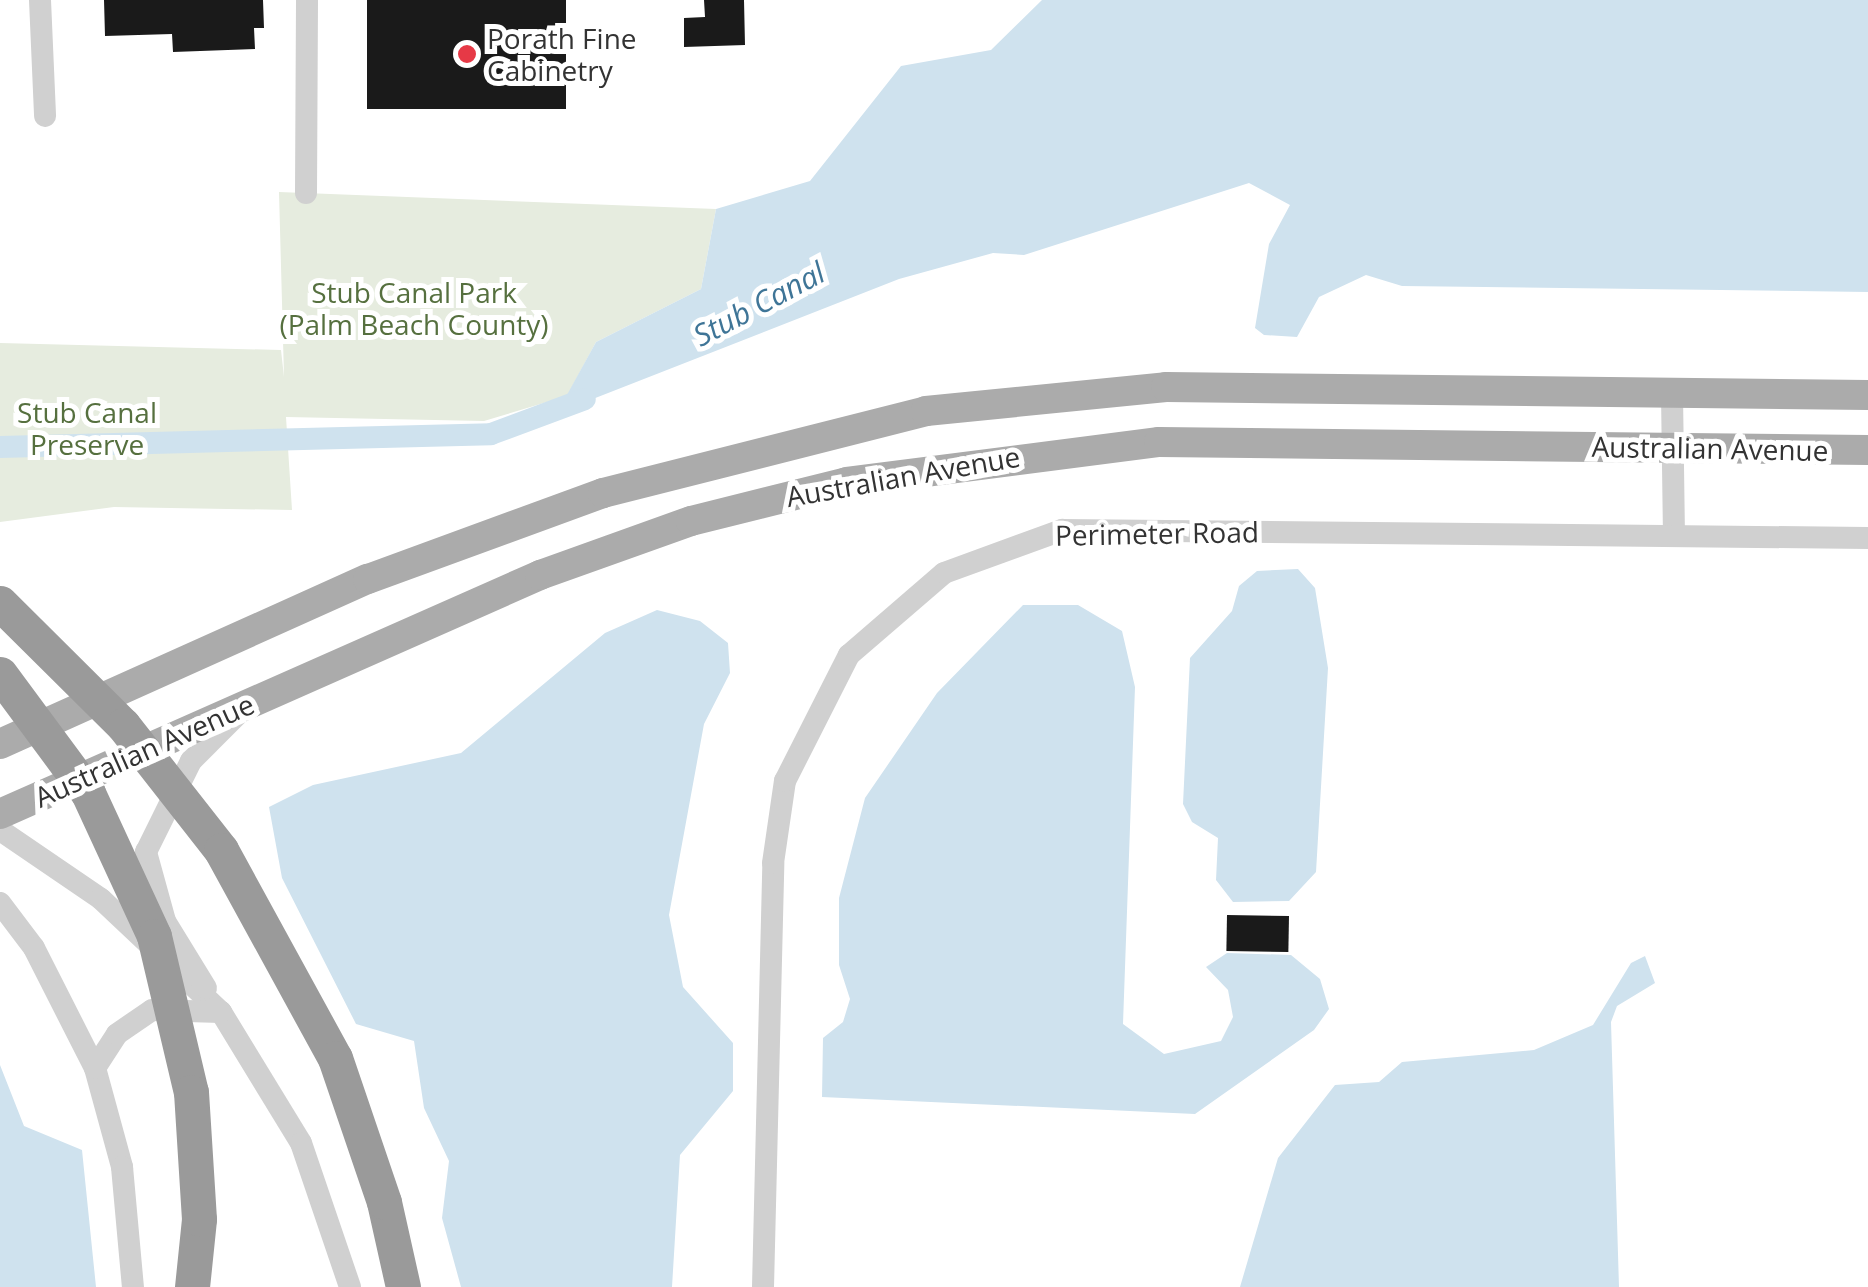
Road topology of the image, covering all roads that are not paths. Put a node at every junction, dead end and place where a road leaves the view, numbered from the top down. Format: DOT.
graph roads {
  1 [pos="40,0"];
  2 [pos="307,0"];
  3 [pos="45,116"];
  4 [pos="306,192"];
  5 [pos="1672,394"];
  6 [pos="1868,396"];
  7 [pos="1672,448"];
  8 [pos="1868,450"];
  9 [pos="1674,536"];
  10 [pos="1868,538"];
  11 [pos="0,603"];
  12 [pos="0,674"];
  13 [pos="251,701"];
  14 [pos="0,744"];
  15 [pos="0,814"];
  16 [pos="0,830"];
  17 [pos="0,904"];
  18 [pos="221,1012"];
  19 [pos="96,1068"];
  20 [pos="133,1287"];
  21 [pos="192,1287"];
  22 [pos="350,1287"];
  23 [pos="403,1287"];
  24 [pos="763,1287"];
  1 -- 3 [label="street"];
  2 -- 4 [label="street"];
  5 -- 6 [label="main road, Australian Avenue"];
  5 -- 7 [label="street"];
  5 -- 14 [label="main road, Australian Avenue"];
  7 -- 8 [label="main road, Australian Avenue"];
  7 -- 9 [label="street"];
  7 -- 13 [label="main road, Australian Avenue"];
  9 -- 10 [label="street, Perimeter Road"];
  9 -- 24 [label="street, Perimeter Road"];
  11 -- 23 [label="highway, bridge"];
  12 -- 21 [label="highway, bridge"];
  13 -- 15 [label="main road, Australian Avenue"];
  13 -- 18 [label="street"];
  16 -- 18 [label="street"];
  17 -- 19 [label="street"];
  18 -- 19 [label="street"];
  18 -- 22 [label="street"];
  19 -- 20 [label="street"];
}
